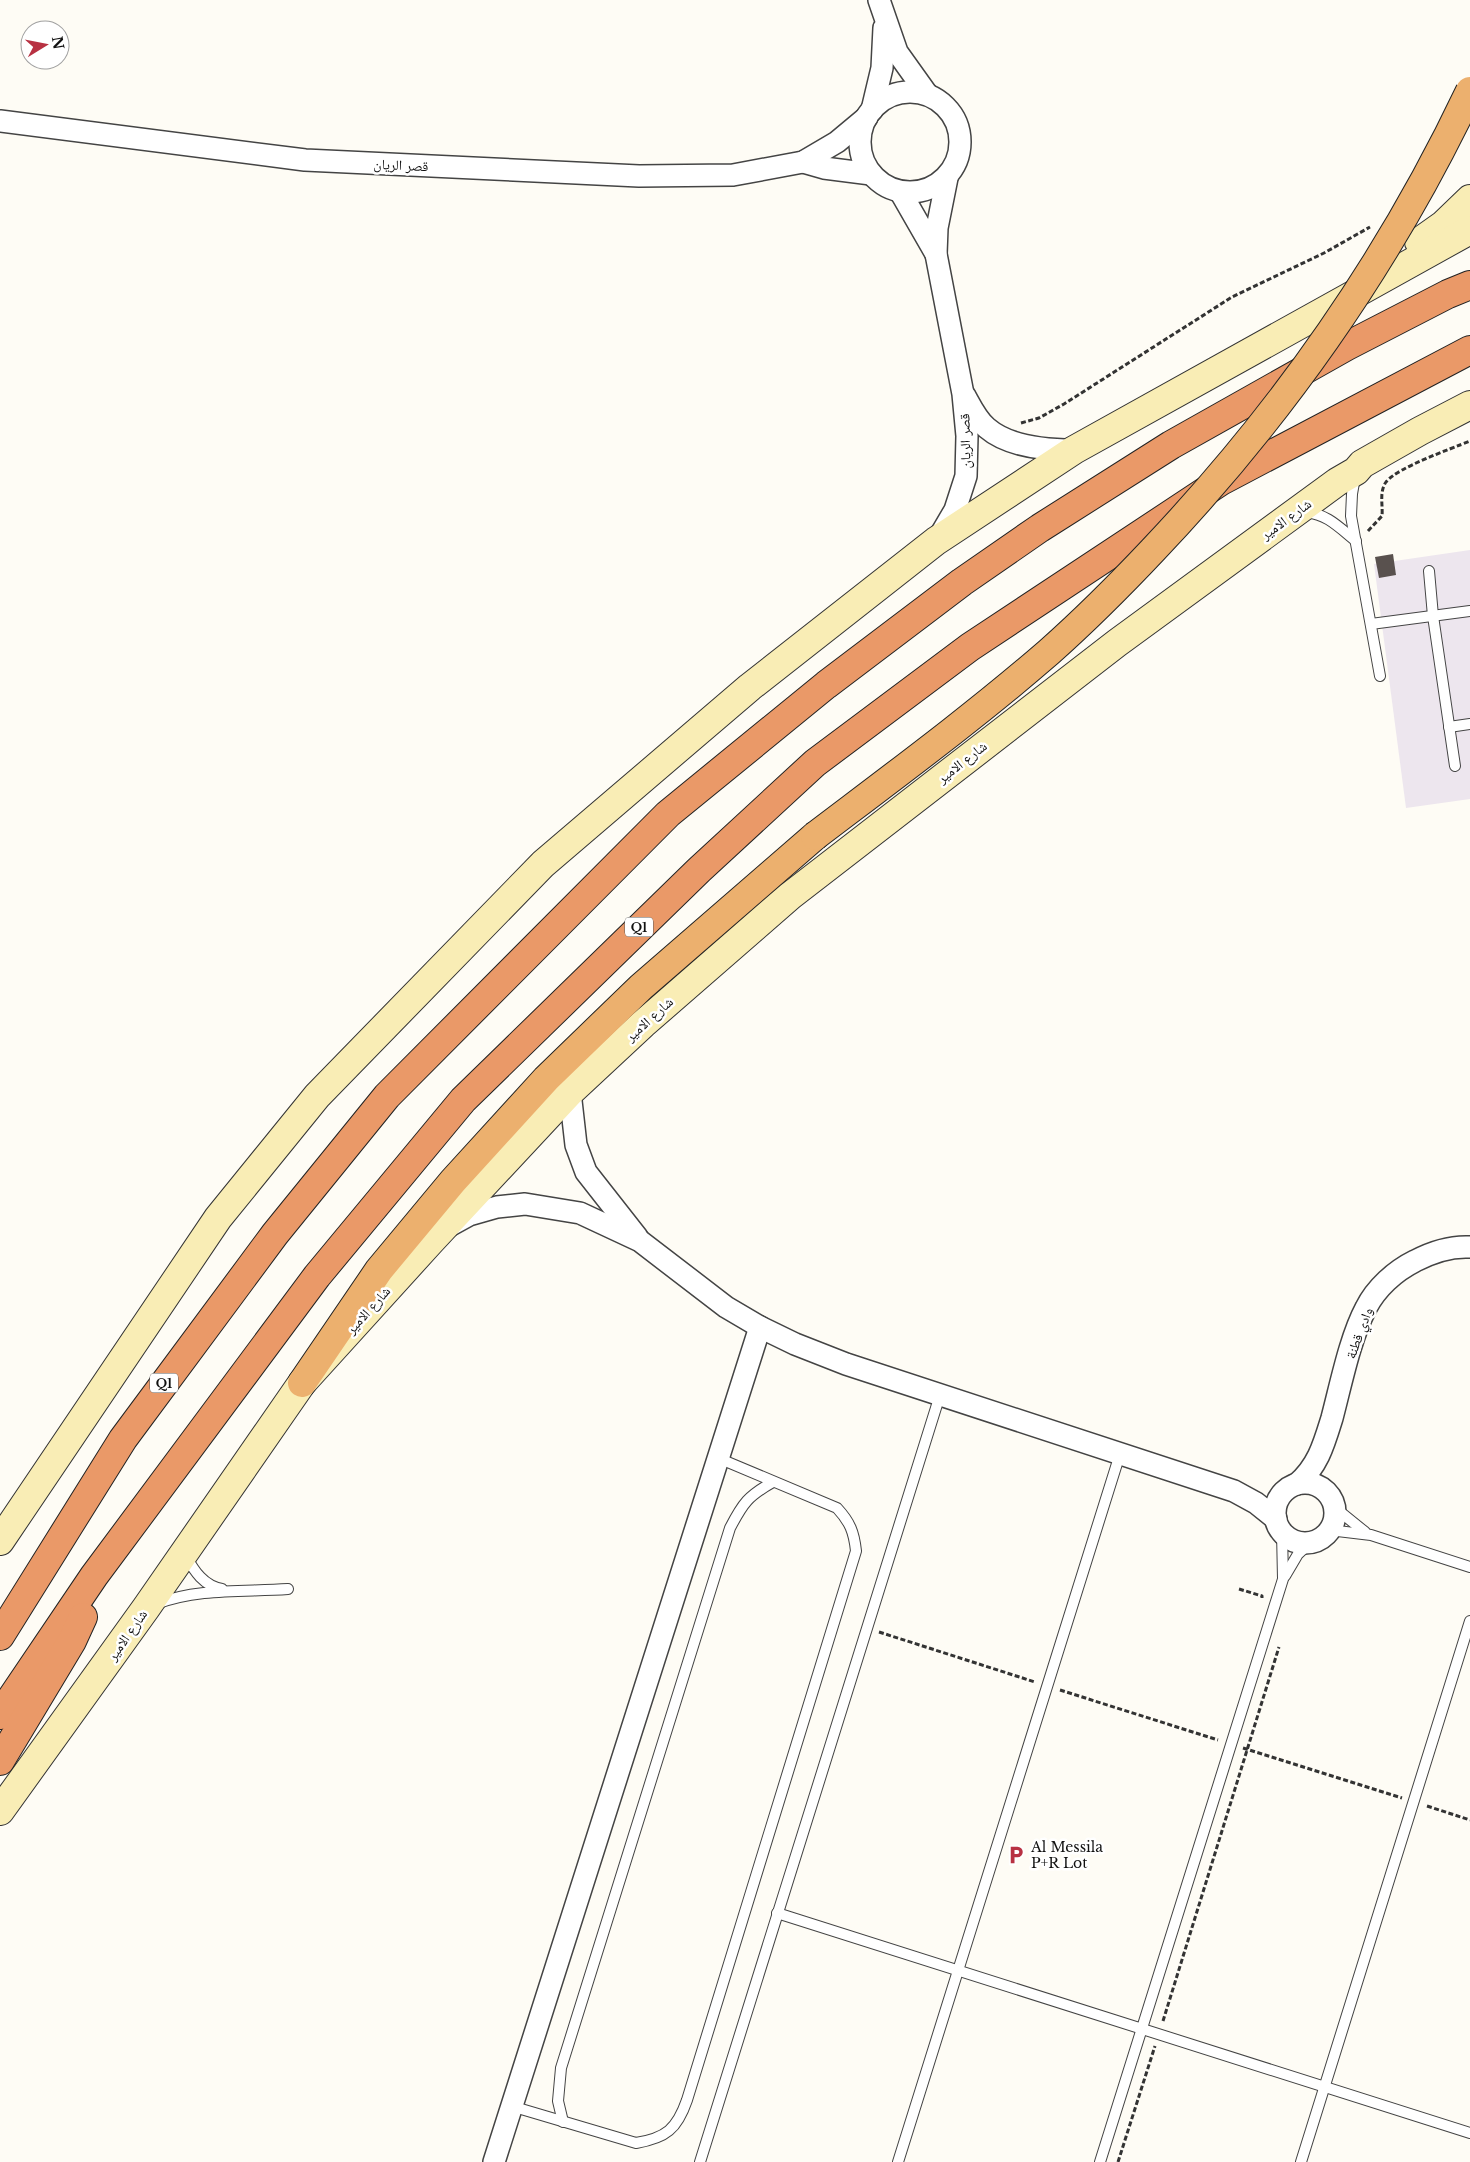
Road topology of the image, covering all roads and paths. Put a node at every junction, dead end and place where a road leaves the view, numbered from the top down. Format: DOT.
graph roads {
  1 [pos="880,0"];
  2 [pos="885,20"];
  3 [pos="1470,91"];
  4 [pos="927,94"];
  5 [pos="869,113"];
  6 [pos="0,121"];
  7 [pos="803,162"];
  8 [pos="871,174"];
  9 [pos="947,178"];
  10 [pos="901,192"];
  11 [pos="1470,199"];
  12 [pos="1377,222"];
  13 [pos="1470,230"];
  14 [pos="936,254"];
  15 [pos="1470,285"];
  16 [pos="1309,318"];
  17 [pos="1470,350"];
  18 [pos="964,394"];
  19 [pos="1470,405"];
  20 [pos="988,429"];
  21 [pos="1470,441"];
  22 [pos="1074,450"];
  23 [pos="1356,471"];
  24 [pos="1294,513"];
  25 [pos="936,541"];
  26 [pos="1356,541"];
  27 [pos="1429,572"];
  28 [pos="1470,611"];
  29 [pos="1433,616"];
  30 [pos="1371,624"];
  31 [pos="1380,676"];
  32 [pos="1470,724"];
  33 [pos="1449,727"];
  34 [pos="1455,766"];
  35 [pos="570,1092"];
  36 [pos="444,1228"];
  37 [pos="640,1242"];
  38 [pos="1470,1247"];
  39 [pos="760,1327"];
  40 [pos="302,1383"];
  41 [pos="940,1395"];
  42 [pos="1322,1450"];
  43 [pos="1120,1454"];
  44 [pos="718,1458"];
  45 [pos="773,1482"];
  46 [pos="1291,1487"];
  47 [pos="1234,1490"];
  48 [pos="1330,1499"];
  49 [pos="1279,1525"];
  50 [pos="1329,1530"];
  51 [pos="1371,1535"];
  52 [pos="0,1541"];
  53 [pos="1311,1542"];
  54 [pos="184,1552"];
  55 [pos="1470,1567"];
  56 [pos="94,1576"];
  57 [pos="1283,1579"];
  58 [pos="288,1590"];
  59 [pos="237,1592"];
  60 [pos="146,1608"];
  61 [pos="1470,1621"];
  62 [pos="866,1628"];
  63 [pos="0,1636"];
  64 [pos="1280,1643"];
  65 [pos="1048,1686"];
  66 [pos="0,1715"];
  67 [pos="1232,1744"];
  68 [pos="1248,1749"];
  69 [pos="0,1761"];
  70 [pos="1413,1802"];
  71 [pos="0,1811"];
  72 [pos="1470,1820"];
  73 [pos="777,1913"];
  74 [pos="958,1971"];
  75 [pos="1142,2030"];
  76 [pos="1159,2035"];
  77 [pos="1324,2087"];
  78 [pos="511,2106"];
  79 [pos="563,2122"];
  80 [pos="1470,2133"];
  81 [pos="494,2162"];
  82 [pos="700,2162"];
  83 [pos="898,2162"];
  84 [pos="1100,2162"];
  85 [pos="1118,2162"];
  86 [pos="1301,2162"];
  1 -- 2 [label="street"];
  2 -- 4 [label="street"];
  2 -- 5 [label="street"];
  3 -- 40 [label="highway, bridge"];
  4 -- 5 [label="street"];
  4 -- 9 [label="street"];
  5 -- 7 [label="street, قصر الريان"];
  5 -- 8 [label="street"];
  6 -- 7 [label="street, قصر الريان"];
  7 -- 8 [label="street, قصر الريان"];
  8 -- 10 [label="street"];
  9 -- 10 [label="street"];
  9 -- 14 [label="street, قصر الريان"];
  10 -- 14 [label="street, قصر الريان"];
  11 -- 16 [label="main road"];
  12 -- 20 [label="path"];
  13 -- 16 [label="main road"];
  14 -- 18 [label="street, قصر الريان"];
  15 -- 63 [label="highway, Q1"];
  16 -- 22 [label="main road"];
  17 -- 56 [label="highway, Q1"];
  18 -- 20 [label="street, قصر الريان"];
  18 -- 25 [label="street, قصر الريان"];
  19 -- 23 [label="main road, شارع الامير"];
  20 -- 22 [label="street, قصر الريان"];
  21 -- 26 [label="path"];
  22 -- 25 [label="main road"];
  23 -- 24 [label="main road, شارع الامير"];
  23 -- 26 [label="lane"];
  24 -- 26 [label="lane"];
  24 -- 35 [label="main road, شارع الامير"];
  25 -- 52 [label="main road"];
  26 -- 30 [label="lane"];
  27 -- 29 [label="lane"];
  28 -- 29 [label="lane"];
  29 -- 30 [label="lane"];
  29 -- 33 [label="lane"];
  30 -- 31 [label="lane"];
  32 -- 33 [label="lane"];
  33 -- 34 [label="lane"];
  35 -- 36 [label="main road, شارع الامير"];
  35 -- 37 [label="street"];
  36 -- 37 [label="street"];
  36 -- 40 [label="main road, شارع الامير"];
  37 -- 39 [label="street"];
  38 -- 42 [label="street, وادي قطنة"];
  39 -- 41 [label="street"];
  39 -- 44 [label="street"];
  40 -- 54 [label="main road, شارع الامير"];
  41 -- 43 [label="street"];
  41 -- 62 [label="lane"];
  42 -- 46 [label="street, وادي قطنة"];
  42 -- 48 [label="street, وادي قطنة"];
  43 -- 47 [label="street"];
  43 -- 65 [label="lane"];
  44 -- 45 [label="lane"];
  44 -- 78 [label="street"];
  45 -- 79 [label="lane"];
  45 -- 79 [label="lane"];
  46 -- 47 [label="street"];
  46 -- 48 [label="street"];
  46 -- 49 [label="street"];
  47 -- 49 [label="street"];
  48 -- 50 [label="street"];
  48 -- 51 [label="lane"];
  49 -- 53 [label="street"];
  49 -- 57 [label="lane"];
  50 -- 51 [label="lane"];
  50 -- 53 [label="street"];
  51 -- 55 [label="lane"];
  53 -- 57 [label="lane"];
  54 -- 59 [label="lane"];
  54 -- 60 [label="main road, شارع الامير"];
  56 -- 66 [label="highway, Q1"];
  56 -- 69 [label="highway"];
  57 -- 67 [label="lane"];
  58 -- 59 [label="lane"];
  59 -- 60 [label="lane"];
  60 -- 71 [label="main road, شارع الامير"];
  61 -- 70 [label="lane"];
  62 -- 65 [label="path"];
  62 -- 73 [label="lane"];
  64 -- 68 [label="path"];
  65 -- 67 [label="path"];
  65 -- 74 [label="lane"];
  67 -- 68 [label="path"];
  67 -- 75 [label="lane"];
  68 -- 70 [label="path"];
  68 -- 76 [label="path"];
  70 -- 72 [label="path"];
  70 -- 77 [label="lane"];
  73 -- 74 [label="lane"];
  73 -- 82 [label="lane"];
  74 -- 75 [label="lane"];
  74 -- 83 [label="lane"];
  75 -- 76 [label="lane"];
  75 -- 84 [label="lane"];
  76 -- 77 [label="lane"];
  76 -- 85 [label="path"];
  77 -- 80 [label="lane"];
  77 -- 86 [label="lane"];
  78 -- 79 [label="lane"];
  78 -- 81 [label="street"];
}
